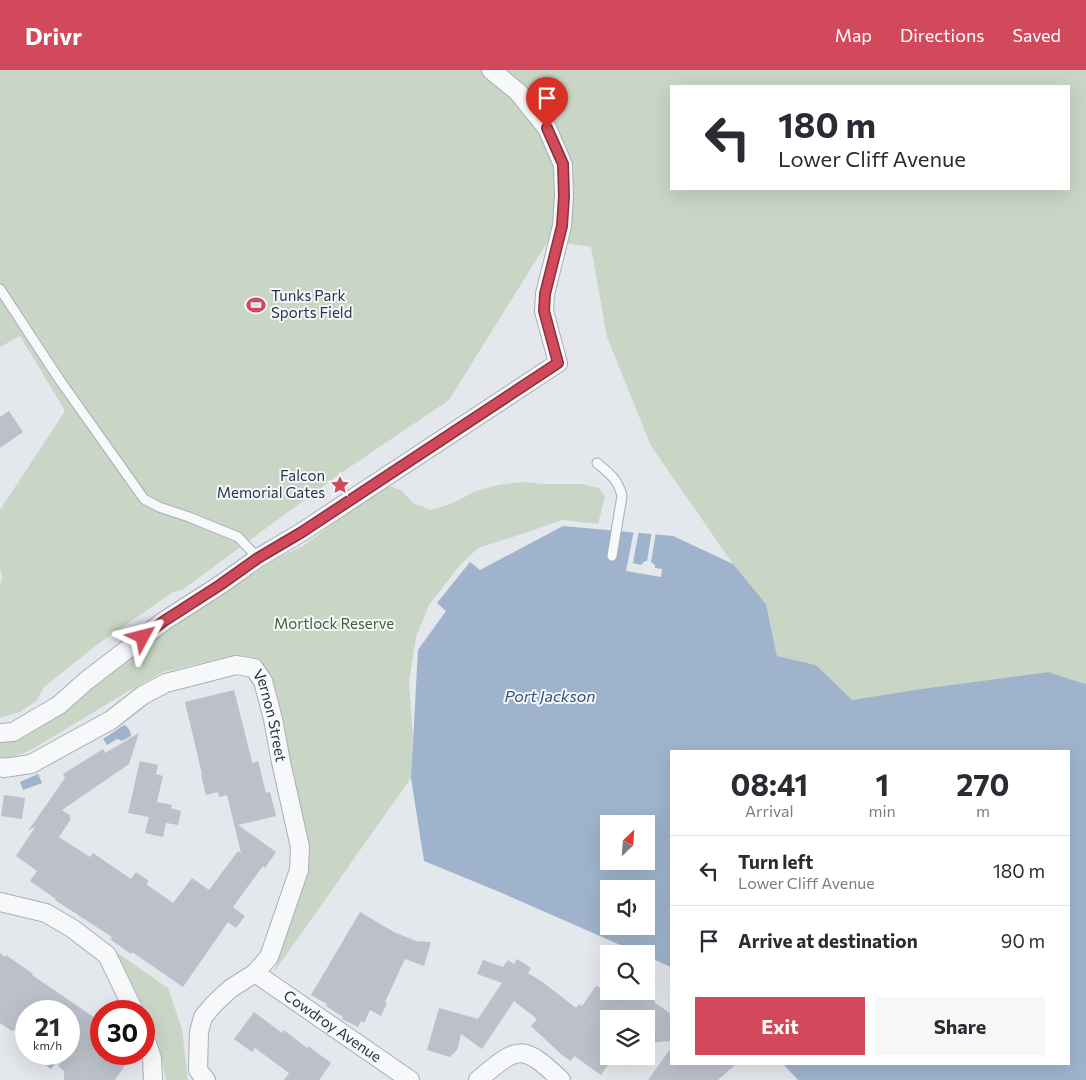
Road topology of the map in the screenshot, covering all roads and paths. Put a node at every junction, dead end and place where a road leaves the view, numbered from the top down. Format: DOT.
graph roads {
  1 [pos="491,70"];
  2 [pos="0,290"];
  3 [pos="597,463"];
  4 [pos="612,556"];
  5 [pos="258,558"];
  6 [pos="0,733"];
  7 [pos="2,767"];
  8 [pos="0,902"];
  9 [pos="255,973"];
  10 [pos="129,1000"];
  11 [pos="152,1065"];
  12 [pos="153,1080"];
  13 [pos="206,1080"];
  14 [pos="410,1080"];
  15 [pos="478,1080"];
  16 [pos="561,1080"];
  1 -- 5 [label="street"];
  2 -- 5 [label="lane"];
  3 -- 4 [label="lane"];
  5 -- 6 [label="street"];
  7 -- 9 [label="street, Vernon Street"];
  8 -- 10 [label="street"];
  9 -- 13 [label="street, Vernon Street"];
  9 -- 14 [label="street, Cowdroy Avenue"];
  11 -- 12 [label="street"];
  15 -- 16 [label="street"];
}
